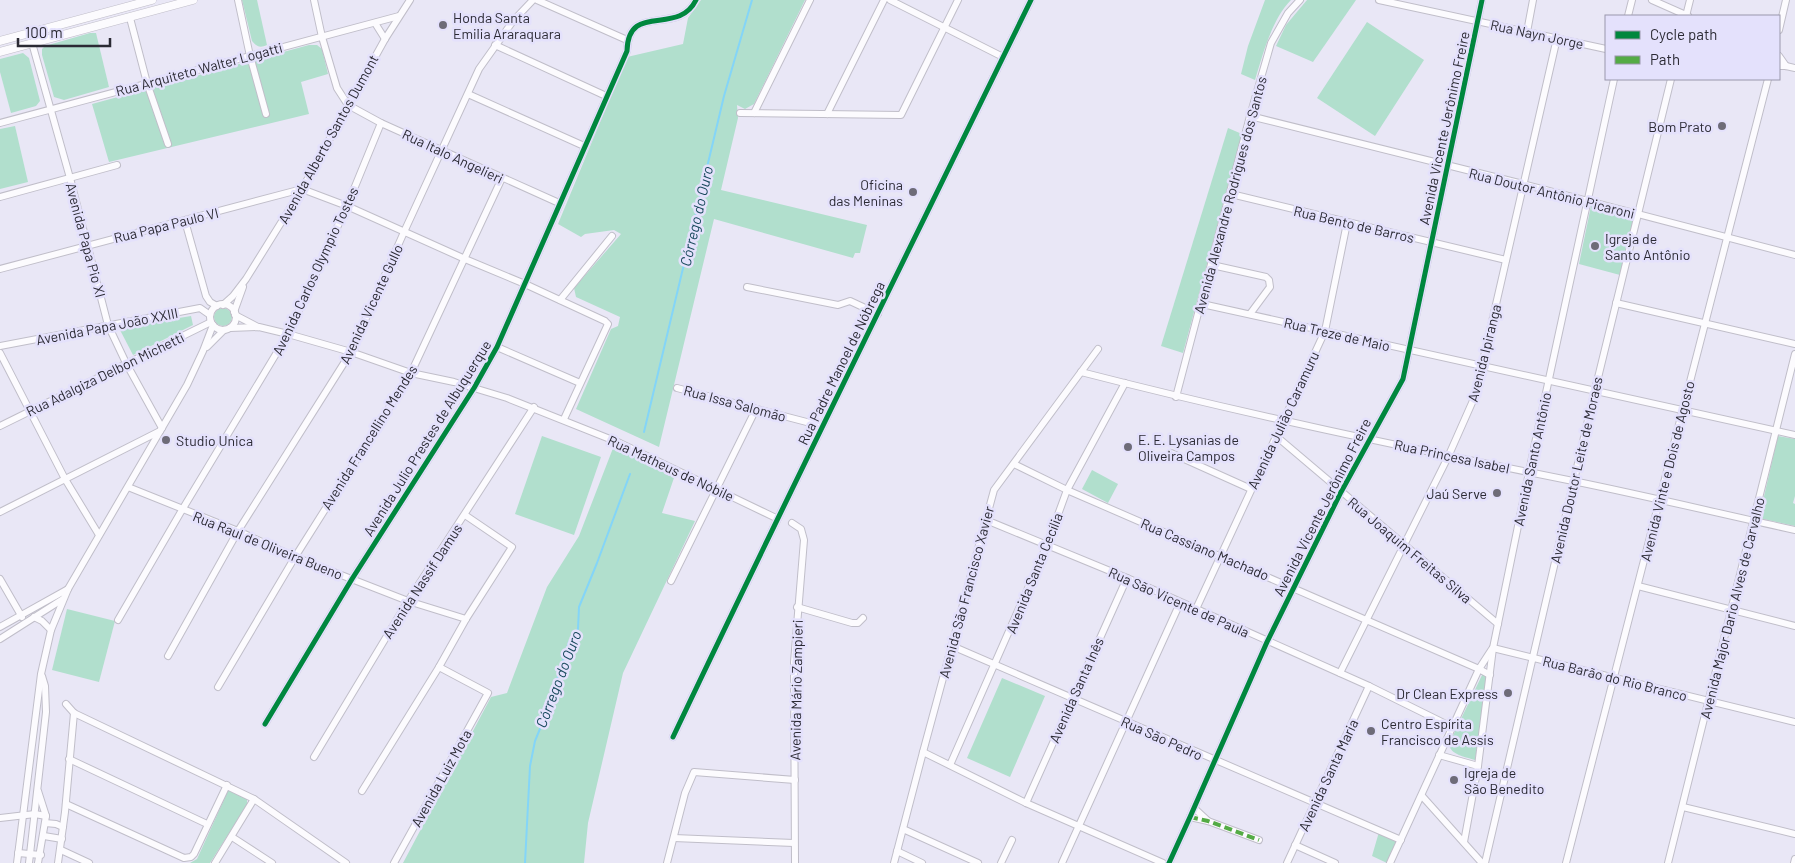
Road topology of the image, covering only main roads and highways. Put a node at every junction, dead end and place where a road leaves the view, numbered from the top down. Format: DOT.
graph roads {
  1 [pos="152,0"];
  2 [pos="193,0"];
  3 [pos="0,41"];
  4 [pos="0,52"];
  1 -- 3 [label="main road"];
  2 -- 4 [label="main road"];
}
